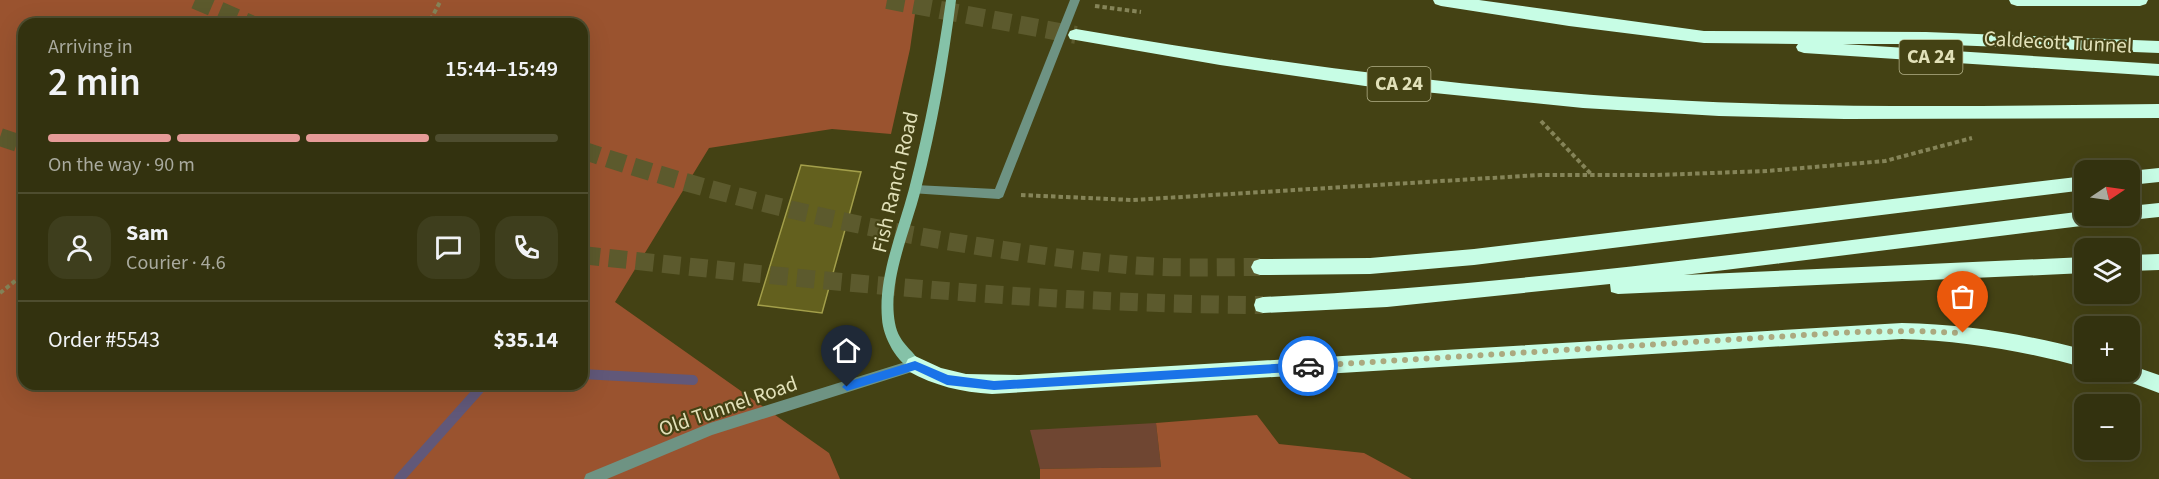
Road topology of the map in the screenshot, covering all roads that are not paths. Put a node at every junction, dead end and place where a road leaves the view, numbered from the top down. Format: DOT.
graph roads {
  1 [pos="951,0"];
  2 [pos="1442,0"];
  3 [pos="2017,0"];
  4 [pos="2140,0"];
  5 [pos="1074,2"];
  6 [pos="1077,35"];
  7 [pos="1704,37"];
  8 [pos="2159,47"];
  9 [pos="2159,70"];
  10 [pos="2159,111"];
  11 [pos="2159,175"];
  12 [pos="2140,177"];
  13 [pos="2074,184"];
  14 [pos="915,190"];
  15 [pos="2159,210"];
  16 [pos="2140,212"];
  17 [pos="2074,220"];
  18 [pos="2159,262"];
  19 [pos="2140,263"];
  20 [pos="2074,265"];
  21 [pos="1260,267"];
  22 [pos="1463,292"];
  23 [pos="1263,305"];
  24 [pos="2074,356"];
  25 [pos="915,365"];
  26 [pos="2140,377"];
  27 [pos="2159,384"];
  28 [pos="591,479"];
  1 -- 14 [label="main road, Fish Ranch Road"];
  2 -- 7 [label="highway, CA 24"];
  3 -- 4 [label="highway"];
  5 -- 14 [label="street"];
  6 -- 10 [label="highway, CA 24"];
  7 -- 8 [label="highway"];
  7 -- 9 [label="highway, Caldecott Tunnel / CA 24"];
  11 -- 12 [label="highway"];
  13 -- 21 [label="highway"];
  14 -- 25 [label="main road, Fish Ranch Road"];
  15 -- 16 [label="highway"];
  17 -- 22 [label="highway"];
  18 -- 19 [label="highway"];
  20 -- 22 [label="highway"];
  22 -- 23 [label="highway"];
  24 -- 25 [label="highway"];
  25 -- 28 [label="street, Old Tunnel Road"];
  26 -- 27 [label="highway"];
}
